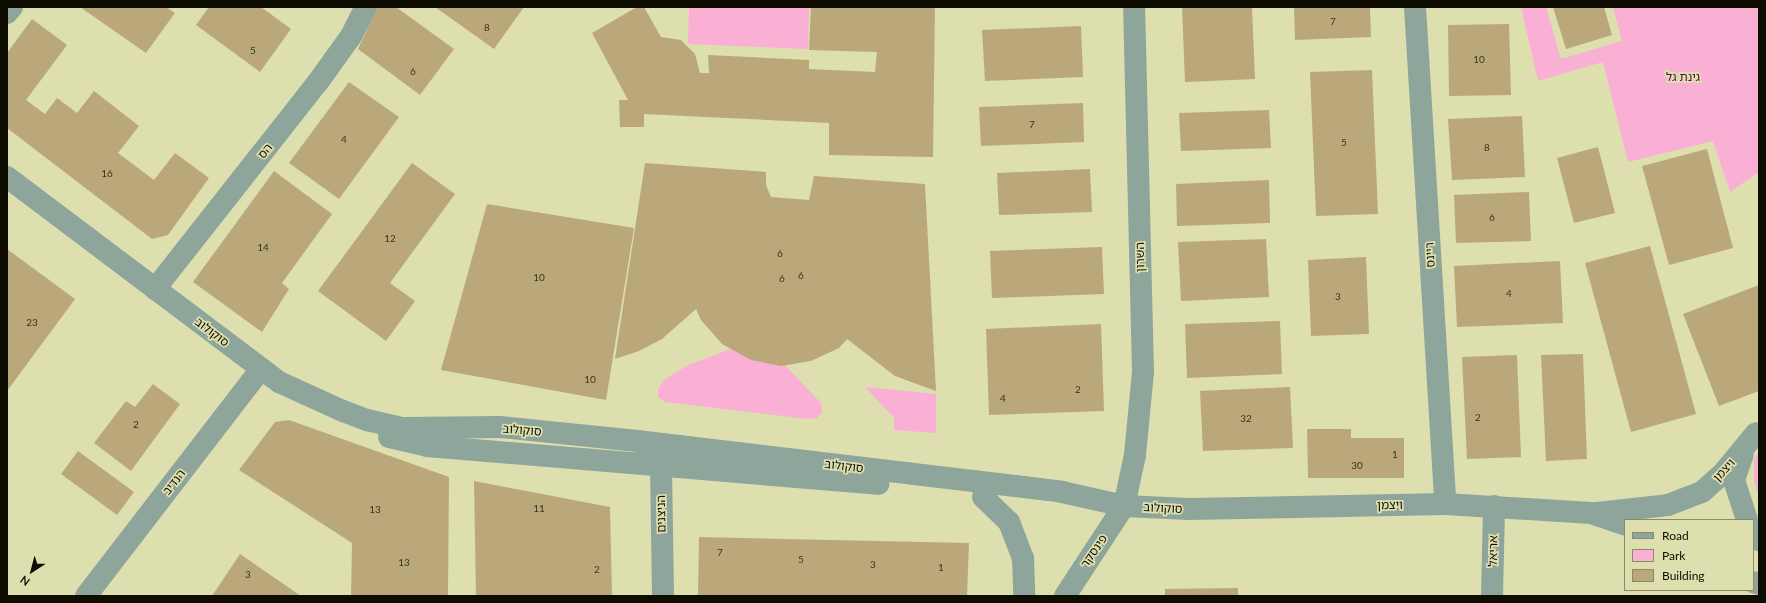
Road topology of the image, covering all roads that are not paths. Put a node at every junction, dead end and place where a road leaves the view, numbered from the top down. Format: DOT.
graph roads {
  1 [pos="12,7"];
  2 [pos="366,7"];
  3 [pos="1134,7"];
  4 [pos="1415,7"];
  5 [pos="7,13"];
  6 [pos="7,178"];
  7 [pos="7,191"];
  8 [pos="155,289"];
  9 [pos="258,373"];
  10 [pos="1758,431"];
  11 [pos="637,441"];
  12 [pos="661,467"];
  13 [pos="984,497"];
  14 [pos="1445,504"];
  15 [pos="1494,506"];
  16 [pos="1189,509"];
  17 [pos="1120,512"];
  18 [pos="1591,513"];
  19 [pos="1747,519"];
  20 [pos="1624,525"];
  21 [pos="86,596"];
  22 [pos="663,596"];
  23 [pos="1024,596"];
  24 [pos="1065,596"];
  25 [pos="1492,596"];
  1 -- 5 [label="street"];
  2 -- 8 [label="street, הס"];
  3 -- 17 [label="street, השרון"];
  4 -- 14 [label="street, ריינס"];
  6 -- 8 [label="street, סוקולוב"];
  7 -- 9 [label="street, סוקולוב"];
  8 -- 9 [label="street, סוקולוב"];
  9 -- 11 [label="street, סוקולוב"];
  9 -- 12 [label="street, סוקולוב"];
  9 -- 21 [label="street, הנדיב"];
  10 -- 18 [label="street, ויצמן"];
  10 -- 19 [label="street, ויצמן"];
  11 -- 12 [label="street"];
  11 -- 17 [label="street, סוקולוב"];
  12 -- 13 [label="street, סוקולוב"];
  12 -- 22 [label="street, הניצנים"];
  13 -- 17 [label="street, סוקולוב"];
  13 -- 23 [label="street"];
  14 -- 15 [label="street, ויצמן"];
  14 -- 16 [label="street, ויצמן"];
  15 -- 18 [label="street, ויצמן"];
  15 -- 25 [label="street, אריאל"];
  16 -- 17 [label="street, סוקולוב"];
  17 -- 24 [label="street, פינסקר"];
  18 -- 20 [label="street, ויצמן"];
}
